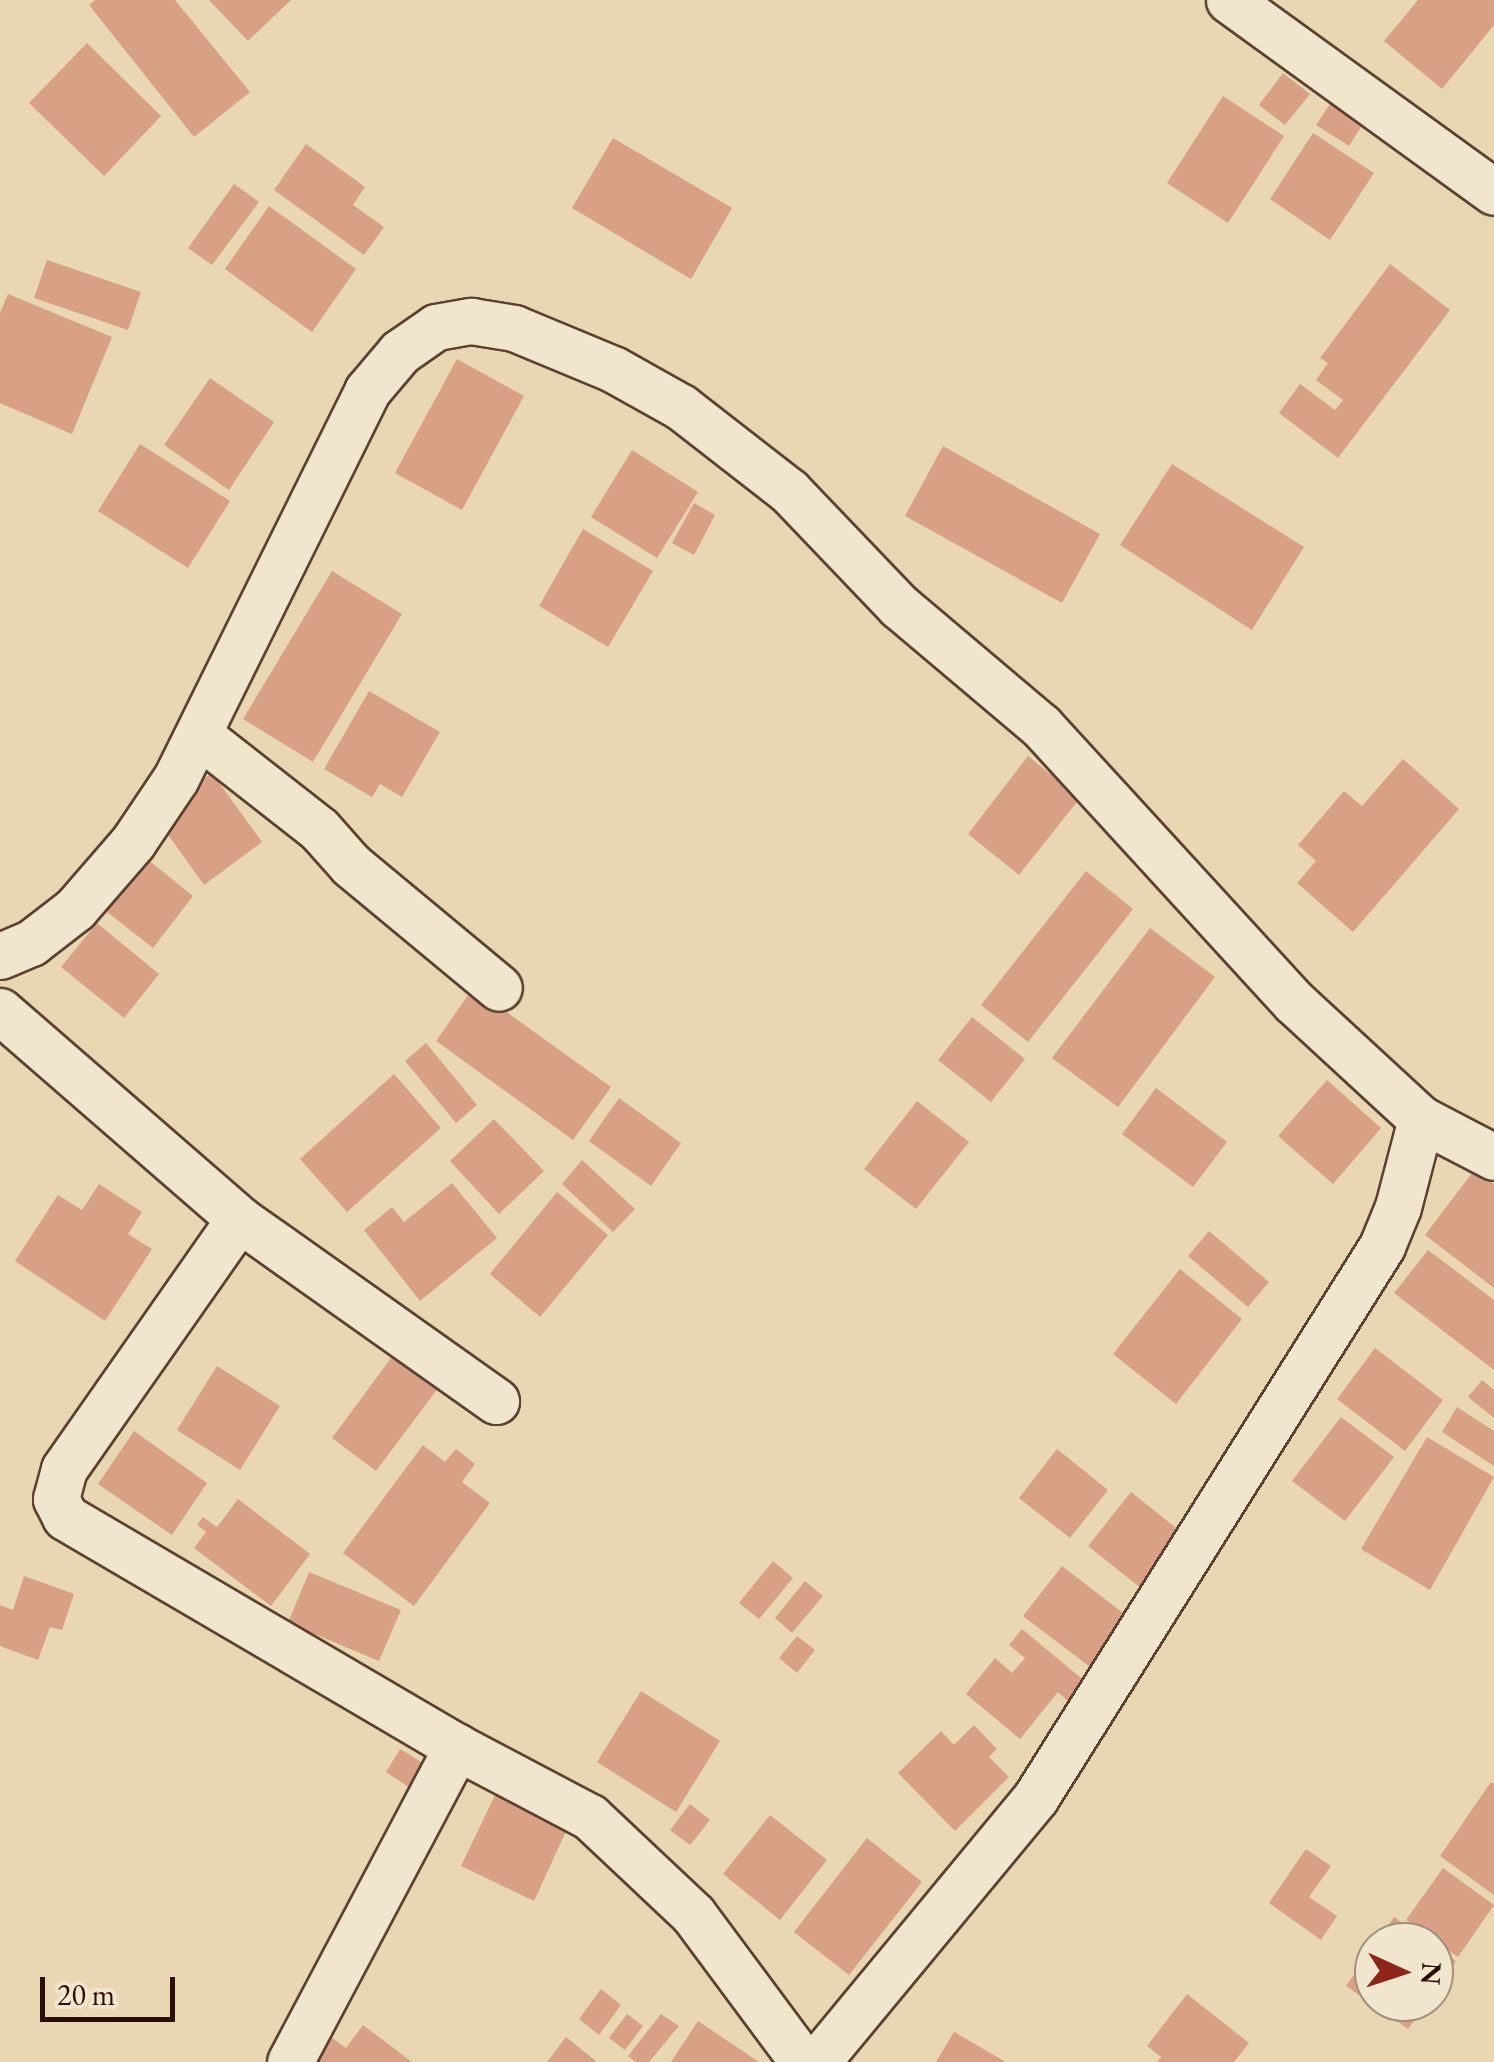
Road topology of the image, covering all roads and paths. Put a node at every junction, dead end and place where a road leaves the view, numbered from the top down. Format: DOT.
graph roads {
  1 [pos="1230,0"];
  2 [pos="1494,192"];
  3 [pos="199,735"];
  4 [pos="0,956"];
  5 [pos="498,988"];
  6 [pos="0,1011"];
  7 [pos="1420,1119"];
  8 [pos="1494,1156"];
  9 [pos="239,1219"];
  10 [pos="496,1401"];
  11 [pos="457,1748"];
  12 [pos="290,2062"];
  13 [pos="803,2062"];
  14 [pos="817,2062"];
  1 -- 2 [label="street"];
  3 -- 4 [label="street"];
  3 -- 5 [label="street"];
  3 -- 7 [label="street"];
  6 -- 9 [label="street"];
  7 -- 8 [label="street"];
  7 -- 14 [label="street"];
  9 -- 10 [label="street"];
  9 -- 11 [label="street"];
  11 -- 12 [label="street"];
  11 -- 13 [label="street"];
}
